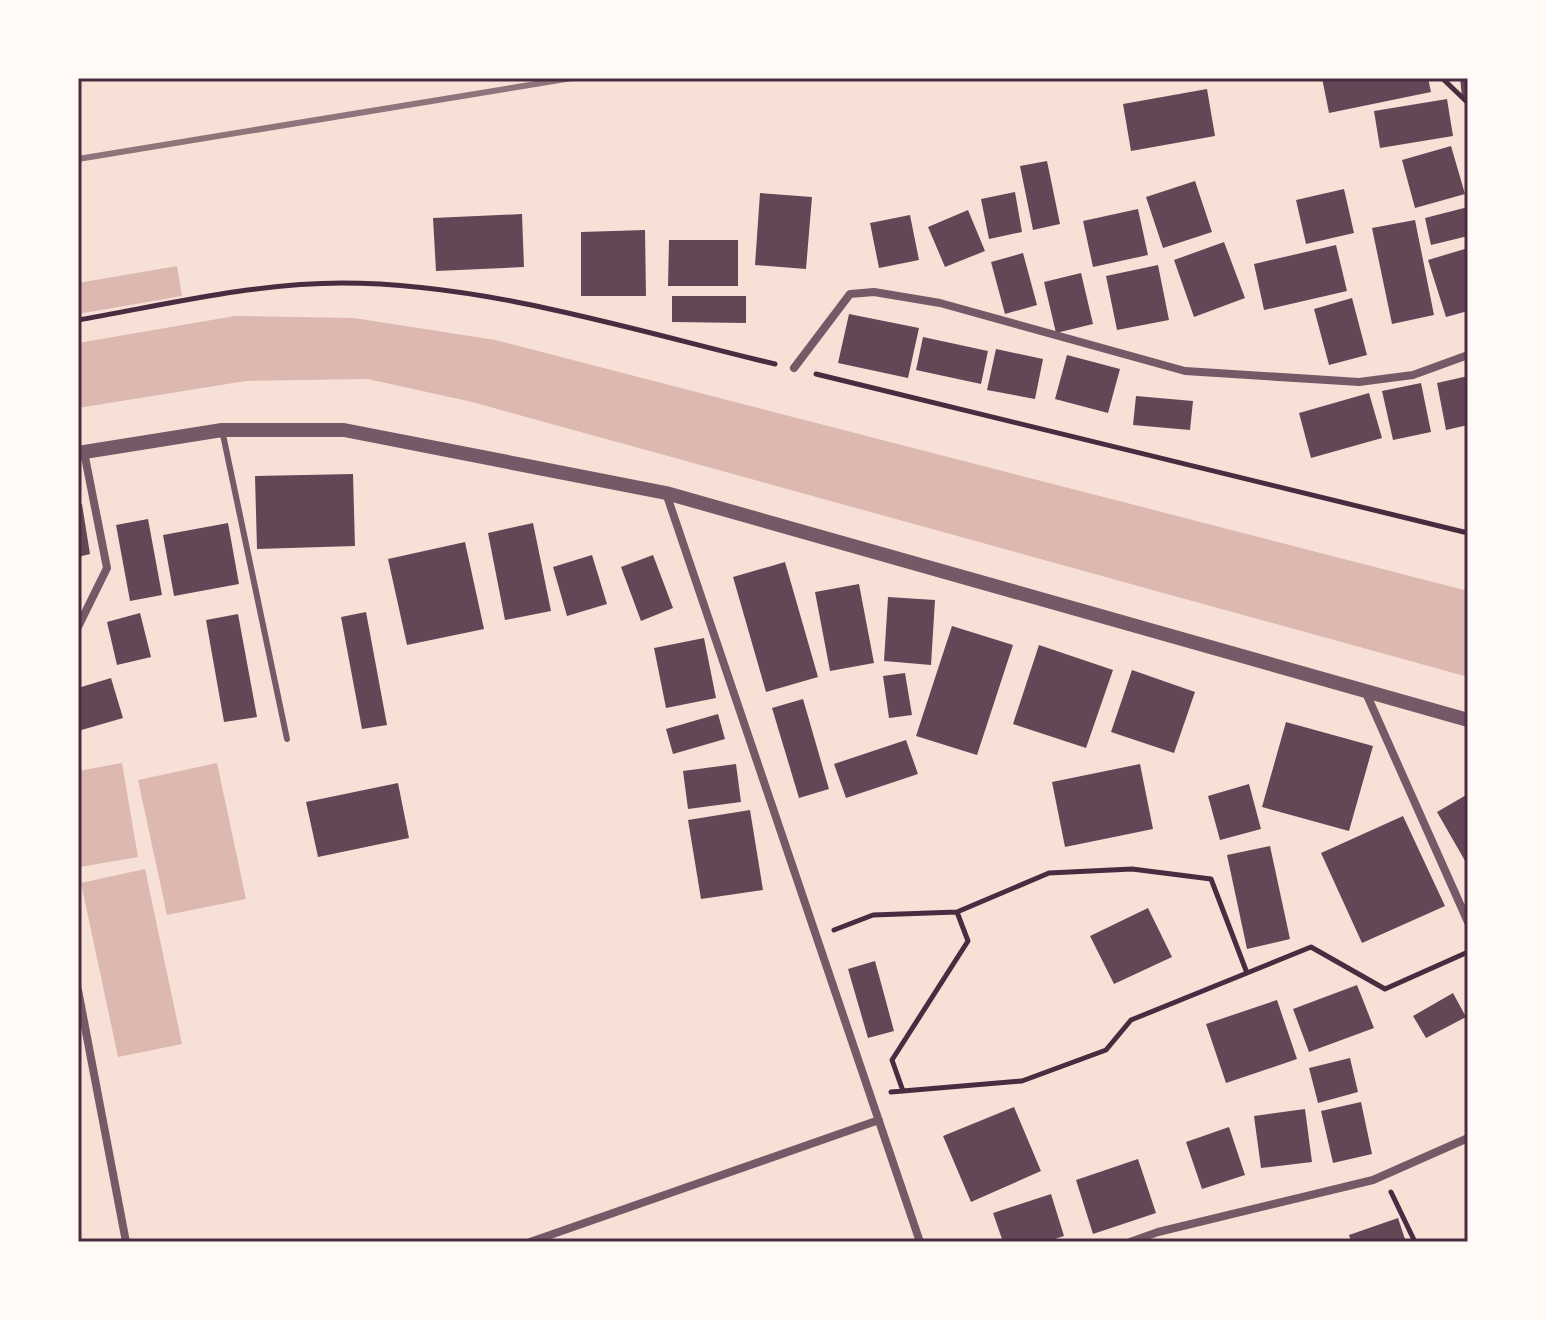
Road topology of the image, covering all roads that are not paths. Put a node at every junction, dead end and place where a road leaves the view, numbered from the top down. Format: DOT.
graph roads {
  1 [pos="1468,355"];
  2 [pos="794,368"];
  3 [pos="222,430"];
  4 [pos="81,452"];
  5 [pos="666,493"];
  6 [pos="78,627"];
  7 [pos="1366,693"];
  8 [pos="1468,720"];
  9 [pos="287,739"];
  10 [pos="1468,922"];
  11 [pos="78,990"];
  12 [pos="879,1120"];
  13 [pos="1468,1138"];
  14 [pos="126,1242"];
  15 [pos="530,1242"];
  16 [pos="920,1242"];
  17 [pos="1130,1242"];
  1 -- 2 [label="street"];
  3 -- 4 [label="street"];
  3 -- 5 [label="street"];
  3 -- 9 [label="lane"];
  4 -- 6 [label="street"];
  5 -- 7 [label="street"];
  5 -- 12 [label="street"];
  7 -- 8 [label="street"];
  7 -- 10 [label="street"];
  11 -- 14 [label="street"];
  12 -- 15 [label="street"];
  12 -- 16 [label="street"];
  13 -- 17 [label="street"];
}
